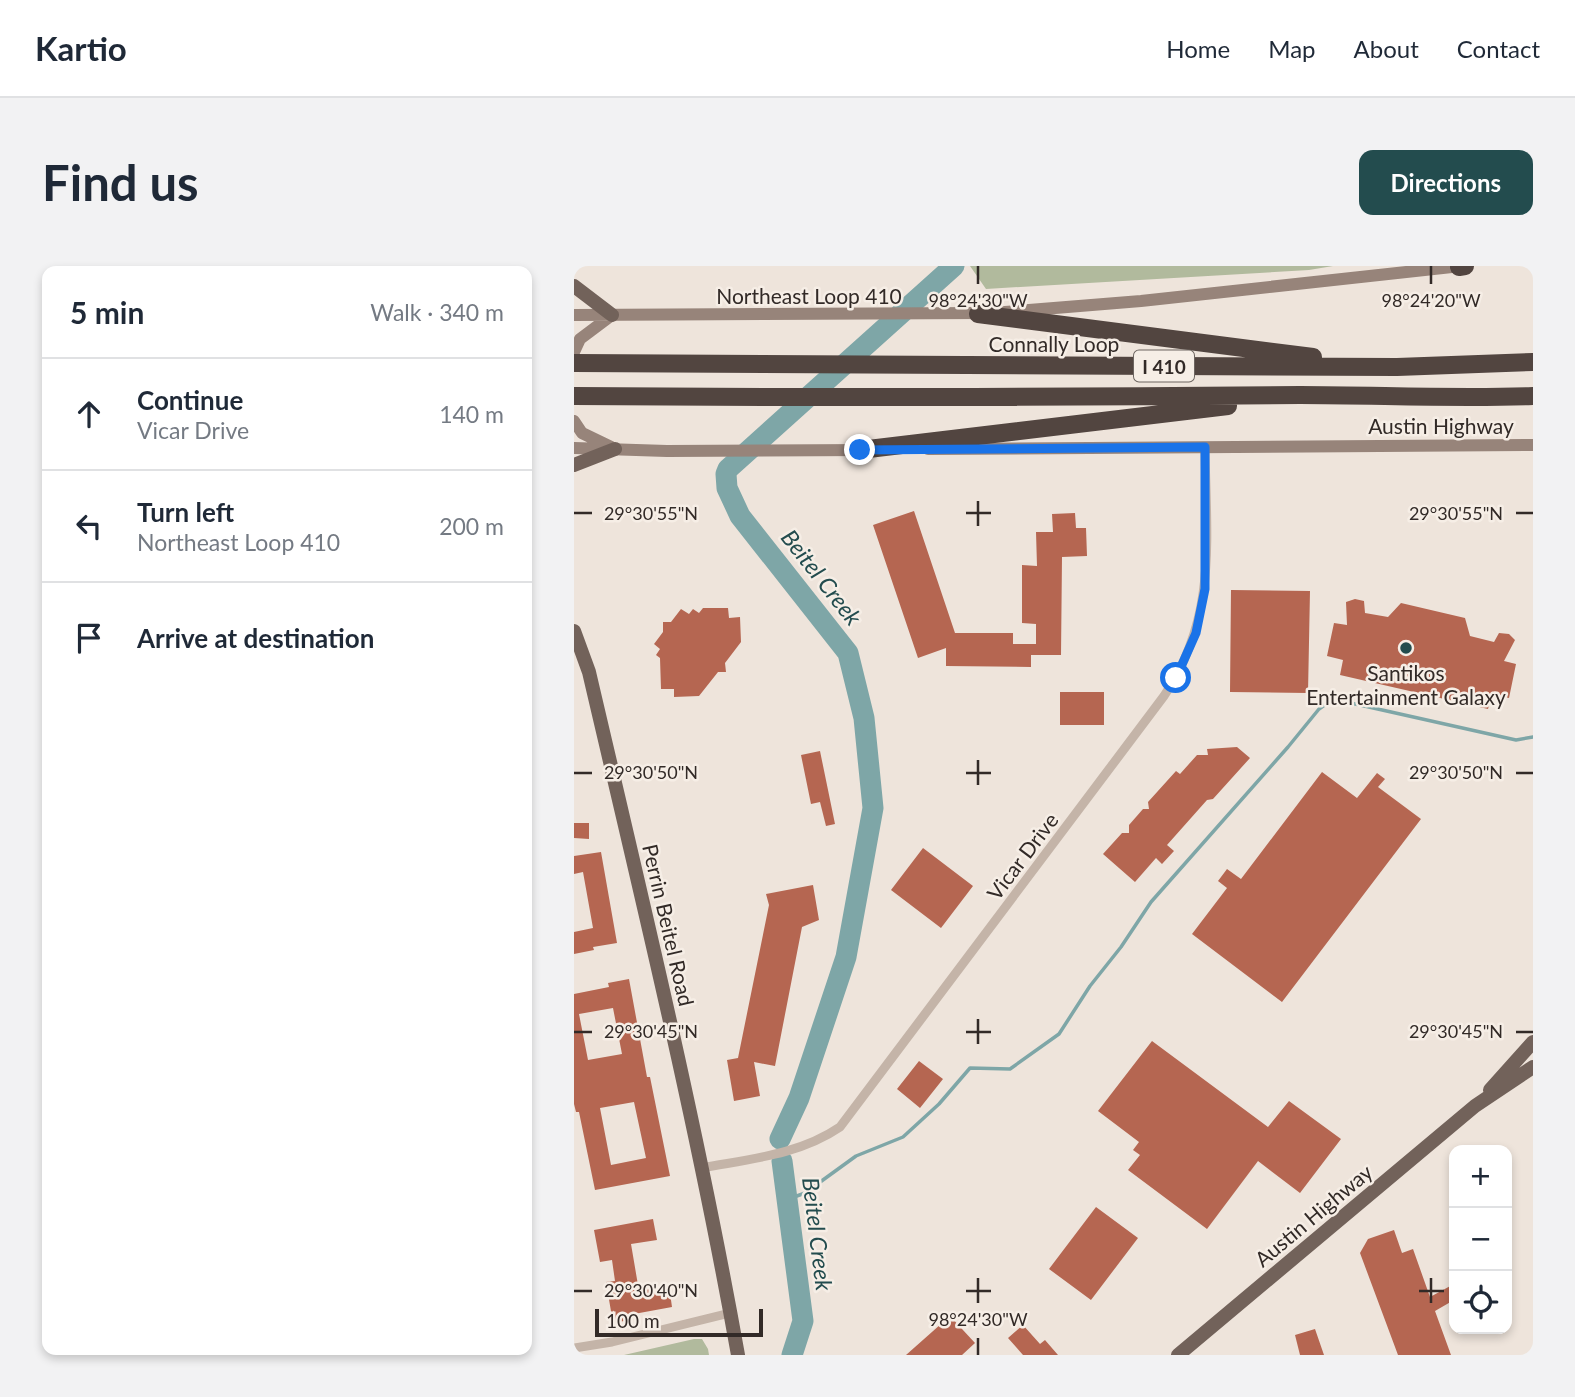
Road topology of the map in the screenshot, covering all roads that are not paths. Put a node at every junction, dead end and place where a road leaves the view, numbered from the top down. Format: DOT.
graph roads {
  1 [pos="1462,266"];
  2 [pos="574,286"];
  3 [pos="978,314"];
  4 [pos="574,315"];
  5 [pos="612,315"];
  6 [pos="574,352"];
  7 [pos="1533,362"];
  8 [pos="574,363"];
  9 [pos="1397,367"];
  10 [pos="1322,395"];
  11 [pos="574,396"];
  12 [pos="1533,399"];
  13 [pos="574,421"];
  14 [pos="1533,445"];
  15 [pos="1205,447"];
  16 [pos="574,448"];
  17 [pos="615,449"];
  18 [pos="860,450"];
  19 [pos="574,466"];
  20 [pos="574,631"];
  21 [pos="1533,1042"];
  22 [pos="1533,1067"];
  23 [pos="1475,1106"];
  24 [pos="702,1168"];
  25 [pos="730,1313"];
  26 [pos="574,1348"];
  27 [pos="737,1355"];
  28 [pos="1178,1355"];
  1 -- 3 [label="main road, Northeast Loop 410"];
  2 -- 5 [label="main road"];
  3 -- 5 [label="main road, Northeast Loop 410"];
  3 -- 9 [label="highway"];
  4 -- 5 [label="main road, Northeast Loop 410"];
  5 -- 6 [label="main road"];
  7 -- 9 [label="highway, Connally Loop / I 410"];
  8 -- 9 [label="highway, Connally Loop / I 410"];
  10 -- 11 [label="highway, I 410"];
  10 -- 12 [label="highway, I 410"];
  10 -- 18 [label="highway"];
  13 -- 17 [label="main road"];
  14 -- 15 [label="main road, Austin Highway"];
  15 -- 18 [label="main road"];
  15 -- 24 [label="street, Vicar Drive"];
  16 -- 17 [label="main road"];
  17 -- 18 [label="main road"];
  17 -- 19 [label="main road"];
  20 -- 24 [label="main road, Perrin Beitel Road"];
  21 -- 23 [label="main road, Austin Highway"];
  22 -- 23 [label="main road, Austin Highway"];
  23 -- 28 [label="main road, Austin Highway"];
  24 -- 25 [label="main road, Perrin Beitel Road"];
  25 -- 26 [label="street"];
  25 -- 27 [label="main road, Perrin Beitel Road"];
}
